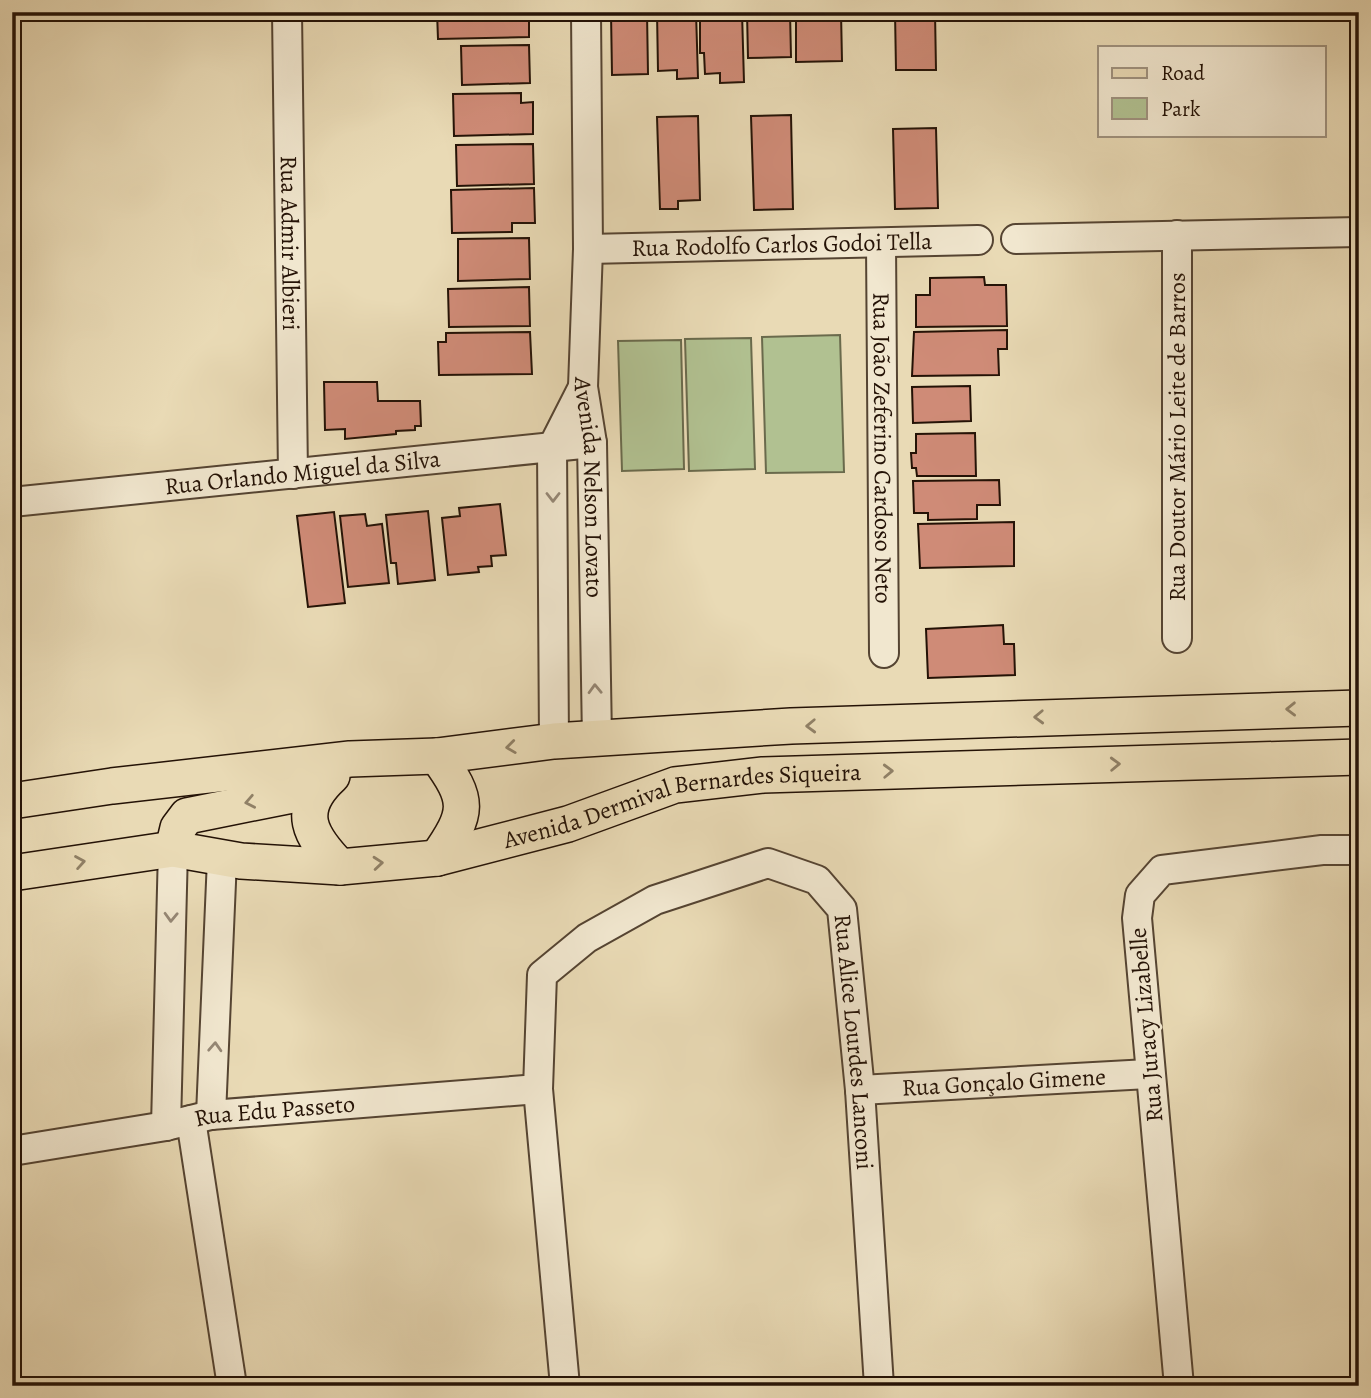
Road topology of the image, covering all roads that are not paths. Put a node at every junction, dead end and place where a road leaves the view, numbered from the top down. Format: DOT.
graph roads {
  1 [pos="287,12"];
  2 [pos="586,12"];
  3 [pos="1359,232"];
  4 [pos="1177,235"];
  5 [pos="1016,239"];
  6 [pos="978,240"];
  7 [pos="881,243"];
  8 [pos="588,249"];
  9 [pos="583,387"];
  10 [pos="592,443"];
  11 [pos="552,448"];
  12 [pos="293,474"];
  13 [pos="12,502"];
  14 [pos="1177,638"];
  15 [pos="884,653"];
  16 [pos="1359,708"];
  17 [pos="597,739"];
  18 [pos="554,741"];
  19 [pos="437,756"];
  20 [pos="1359,757"];
  21 [pos="350,760"];
  22 [pos="317,790"];
  23 [pos="12,801"];
  24 [pos="173,849"];
  25 [pos="1359,850"];
  26 [pos="437,858"];
  27 [pos="222,859"];
  28 [pos="340,867"];
  29 [pos="12,873"];
  30 [pos="1149,1074"];
  31 [pos="538,1089"];
  32 [pos="860,1090"];
  33 [pos="189,1120"];
  34 [pos="12,1151"];
  35 [pos="232,1386"];
  36 [pos="565,1386"];
  37 [pos="879,1386"];
  38 [pos="1179,1386"];
  1 -- 12 [label="street, Rua Admir Albieri"];
  2 -- 8 [label="street"];
  3 -- 4 [label="street"];
  4 -- 5 [label="street"];
  4 -- 14 [label="street, Rua Doutor Mário Leite de Barros"];
  6 -- 7 [label="street, Rua Rodolfo Carlos Godoi Tella"];
  7 -- 8 [label="street, Rua Rodolfo Carlos Godoi Tella"];
  7 -- 15 [label="street, Rua João Zeferino Cardoso Neto"];
  8 -- 9 [label="street"];
  9 -- 10 [label="street, Avenida Nelson Lovato"];
  9 -- 11 [label="street, Avenida Nelson Lovato"];
  10 -- 11 [label="street, Rua Orlando Miguel da Silva"];
  17 -- 10 [label="street, Avenida Nelson Lovato, one-way"];
  11 -- 12 [label="street, Rua Orlando Miguel da Silva"];
  11 -- 18 [label="street, Avenida Nelson Lovato, one-way"];
  12 -- 13 [label="street, Rua Orlando Miguel da Silva"];
  16 -- 17 [label="main road, Avenida Dermival Bernardes Siqueira, one-way"];
  17 -- 18 [label="main road, Avenida Dermival Bernardes Siqueira"];
  18 -- 19 [label="main road, Avenida Dermival Bernardes Siqueira, one-way"];
  19 -- 21 [label="main road, Avenida Dermival Bernardes Siqueira"];
  19 -- 26 [label="main road"];
  26 -- 20 [label="main road, Avenida Dermival Bernardes Siqueira, one-way"];
  21 -- 22 [label="main road"];
  21 -- 23 [label="main road, Avenida Dermival Bernardes Siqueira"];
  22 -- 24 [label="main road, one-way"];
  22 -- 28 [label="main road"];
  24 -- 27 [label="main road, Avenida Dermival Bernardes Siqueira"];
  29 -- 24 [label="main road, Avenida Dermival Bernardes Siqueira, one-way"];
  24 -- 33 [label="street, one-way"];
  25 -- 30 [label="street, Rua Juracy Lizabelle"];
  28 -- 26 [label="main road, Avenida Dermival Bernardes Siqueira, one-way"];
  27 -- 28 [label="main road, Avenida Dermival Bernardes Siqueira"];
  33 -- 27 [label="street, one-way"];
  30 -- 32 [label="street, Rua Gonçalo Gimene"];
  30 -- 38 [label="street, Rua Juracy Lizabelle"];
  31 -- 32 [label="street, Rua Alice Lourdes Lanconi"];
  31 -- 33 [label="street, Rua Edu Passeto"];
  31 -- 36 [label="street, Rua Alice Lourdes Lanconi"];
  32 -- 37 [label="street, Rua Alice Lourdes Lanconi"];
  33 -- 34 [label="street, Rua Edu Passeto"];
  33 -- 35 [label="street"];
}
